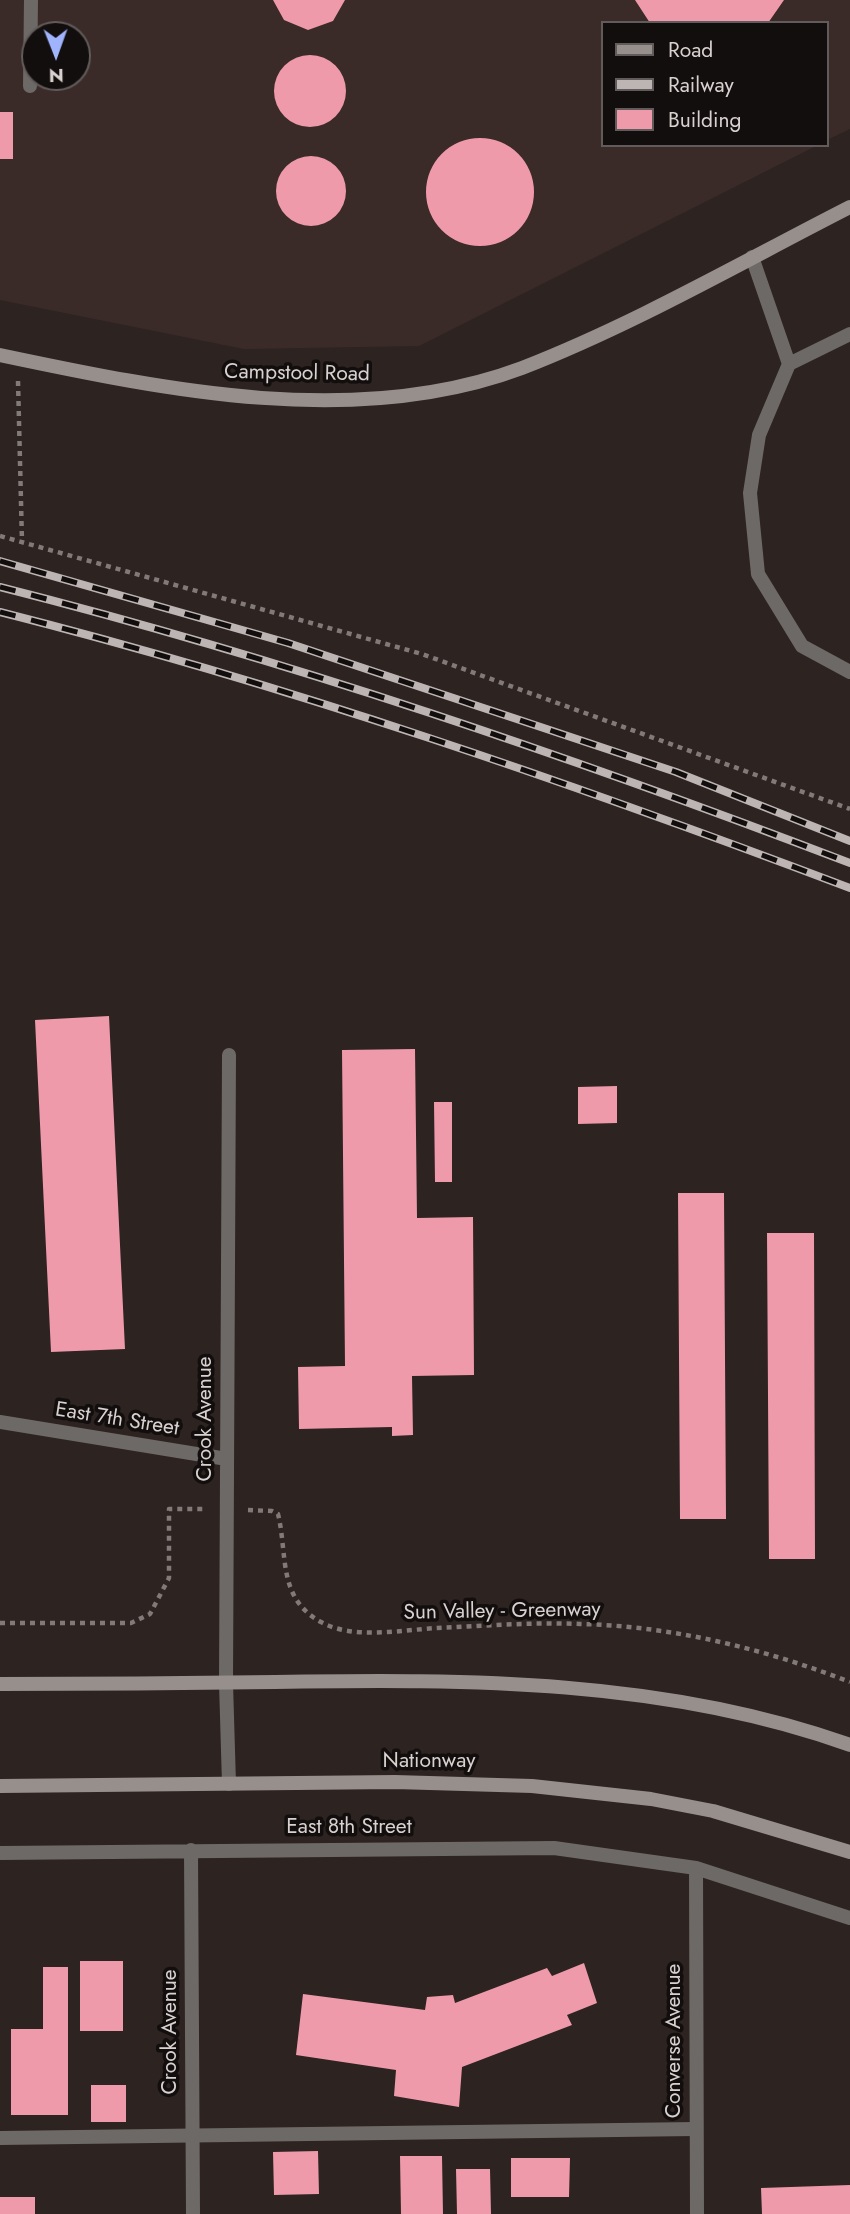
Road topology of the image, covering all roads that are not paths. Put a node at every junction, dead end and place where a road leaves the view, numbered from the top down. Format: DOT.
graph roads {
  1 [pos="31,0"];
  2 [pos="31,21"];
  3 [pos="850,207"];
  4 [pos="752,257"];
  5 [pos="850,334"];
  6 [pos="0,355"];
  7 [pos="789,364"];
  8 [pos="850,672"];
  9 [pos="229,1055"];
  10 [pos="0,1422"];
  11 [pos="227,1459"];
  12 [pos="226,1682"];
  13 [pos="0,1684"];
  14 [pos="850,1745"];
  15 [pos="229,1784"];
  16 [pos="0,1786"];
  17 [pos="191,1850"];
  18 [pos="850,1852"];
  19 [pos="0,1853"];
  20 [pos="696,1868"];
  21 [pos="850,1918"];
  22 [pos="696,2129"];
  23 [pos="192,2136"];
  24 [pos="0,2138"];
  25 [pos="193,2214"];
  26 [pos="697,2214"];
  1 -- 2 [label="street"];
  3 -- 4 [label="main road, Campstool Road"];
  4 -- 6 [label="main road, Campstool Road"];
  4 -- 7 [label="street"];
  5 -- 7 [label="street"];
  7 -- 8 [label="street"];
  9 -- 11 [label="street, Crook Avenue"];
  10 -- 11 [label="street, East 7th Street"];
  11 -- 12 [label="street, Crook Avenue"];
  12 -- 13 [label="main road"];
  12 -- 14 [label="main road"];
  12 -- 15 [label="street, Crook Avenue"];
  15 -- 16 [label="main road, Nationway"];
  15 -- 18 [label="main road, Nationway"];
  17 -- 19 [label="street, East 8th Street"];
  17 -- 20 [label="street, East 8th Street"];
  17 -- 23 [label="street, Crook Avenue"];
  20 -- 21 [label="street, East 8th Street"];
  20 -- 22 [label="street, Converse Avenue"];
  22 -- 23 [label="street"];
  22 -- 26 [label="street, Converse Avenue"];
  23 -- 24 [label="street"];
  23 -- 25 [label="street, Crook Avenue"];
}
